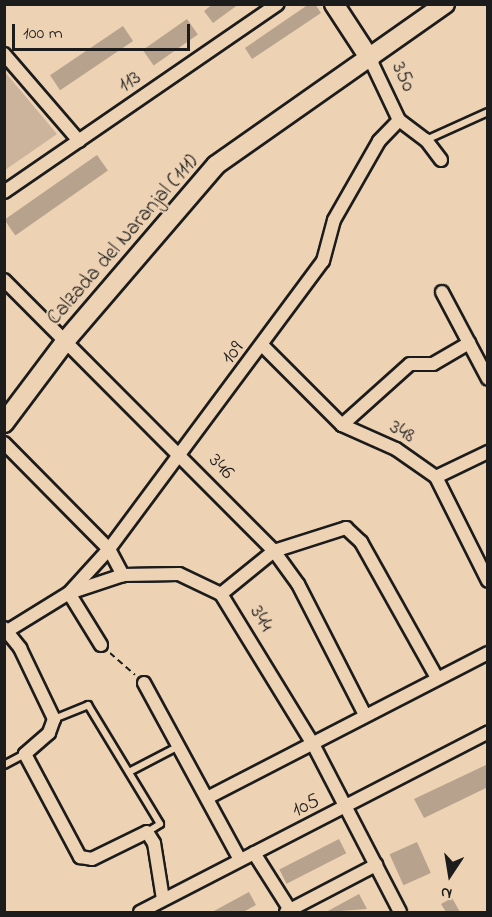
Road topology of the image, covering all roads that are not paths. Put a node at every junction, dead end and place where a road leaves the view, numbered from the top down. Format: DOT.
graph roads {
  1 [pos="278,4"];
  2 [pos="334,4"];
  3 [pos="445,4"];
  4 [pos="4,54"];
  5 [pos="370,59"];
  6 [pos="488,112"];
  7 [pos="399,120"];
  8 [pos="426,140"];
  9 [pos="79,141"];
  10 [pos="441,160"];
  11 [pos="4,192"];
  12 [pos="4,280"];
  13 [pos="442,292"];
  14 [pos="67,339"];
  15 [pos="470,343"];
  16 [pos="263,346"];
  17 [pos="488,379"];
  18 [pos="4,423"];
  19 [pos="342,425"];
  20 [pos="4,443"];
  21 [pos="179,452"];
  22 [pos="488,452"];
  23 [pos="436,477"];
  24 [pos="108,549"];
  25 [pos="274,551"];
  26 [pos="123,575"];
  27 [pos="488,581"];
  28 [pos="69,593"];
  29 [pos="221,594"];
  30 [pos="5,631"];
  31 [pos="101,645"];
  32 [pos="488,652"];
  33 [pos="437,678"];
  34 [pos="144,683"];
  35 [pos="365,716"];
  36 [pos="54,719"];
  37 [pos="488,732"];
  38 [pos="313,744"];
  39 [pos="179,746"];
  40 [pos="25,754"];
  41 [pos="4,765"];
  42 [pos="129,772"];
  43 [pos="207,798"];
  44 [pos="348,807"];
  45 [pos="147,832"];
  46 [pos="254,853"];
  47 [pos="240,860"];
  48 [pos="376,865"];
  49 [pos="163,899"];
  50 [pos="288,911"];
  51 [pos="140,912"];
  52 [pos="400,912"];
  1 -- 9 [label="street, 113"];
  2 -- 5 [label="main road, 350"];
  3 -- 5 [label="main road, Calzada del Naranjal (111)"];
  4 -- 9 [label="street"];
  5 -- 7 [label="street, 350"];
  5 -- 14 [label="main road, Calzada del Naranjal (111)"];
  6 -- 8 [label="lane"];
  7 -- 8 [label="street, 350"];
  7 -- 16 [label="street, 109"];
  8 -- 10 [label="street, 350"];
  9 -- 11 [label="street, 113"];
  12 -- 14 [label="street, 346"];
  13 -- 15 [label="street"];
  14 -- 18 [label="main road, Calzada del Naranjal (111)"];
  14 -- 21 [label="street, 346"];
  15 -- 17 [label="street"];
  15 -- 19 [label="street"];
  16 -- 19 [label="street, 348"];
  16 -- 21 [label="street, 109"];
  19 -- 23 [label="street, 348"];
  20 -- 24 [label="street"];
  21 -- 24 [label="street, 109"];
  21 -- 25 [label="street, 346"];
  22 -- 23 [label="street"];
  23 -- 27 [label="street, 348"];
  24 -- 26 [label="street"];
  24 -- 28 [label="street, 109"];
  25 -- 29 [label="street"];
  25 -- 33 [label="street"];
  25 -- 35 [label="street, 346"];
  26 -- 28 [label="street, 109"];
  26 -- 29 [label="street, 344"];
  28 -- 30 [label="street, 109"];
  28 -- 31 [label="street"];
  29 -- 38 [label="street, 344"];
  30 -- 36 [label="street"];
  32 -- 33 [label="street"];
  33 -- 35 [label="street"];
  34 -- 39 [label="street"];
  35 -- 38 [label="street"];
  36 -- 40 [label="street"];
  36 -- 42 [label="lane"];
  37 -- 44 [label="street, 105"];
  38 -- 43 [label="street"];
  38 -- 44 [label="street, 344"];
  39 -- 42 [label="lane"];
  39 -- 43 [label="street"];
  40 -- 41 [label="lane"];
  40 -- 45 [label="street"];
  42 -- 45 [label="lane"];
  43 -- 47 [label="street"];
  44 -- 46 [label="street, 105"];
  44 -- 48 [label="street, 344"];
  45 -- 49 [label="street"];
  46 -- 47 [label="street, 105"];
  46 -- 50 [label="street"];
  47 -- 49 [label="street, 105"];
  48 -- 50 [label="street"];
  48 -- 52 [label="street, 344"];
  49 -- 51 [label="street, 105"];
}
